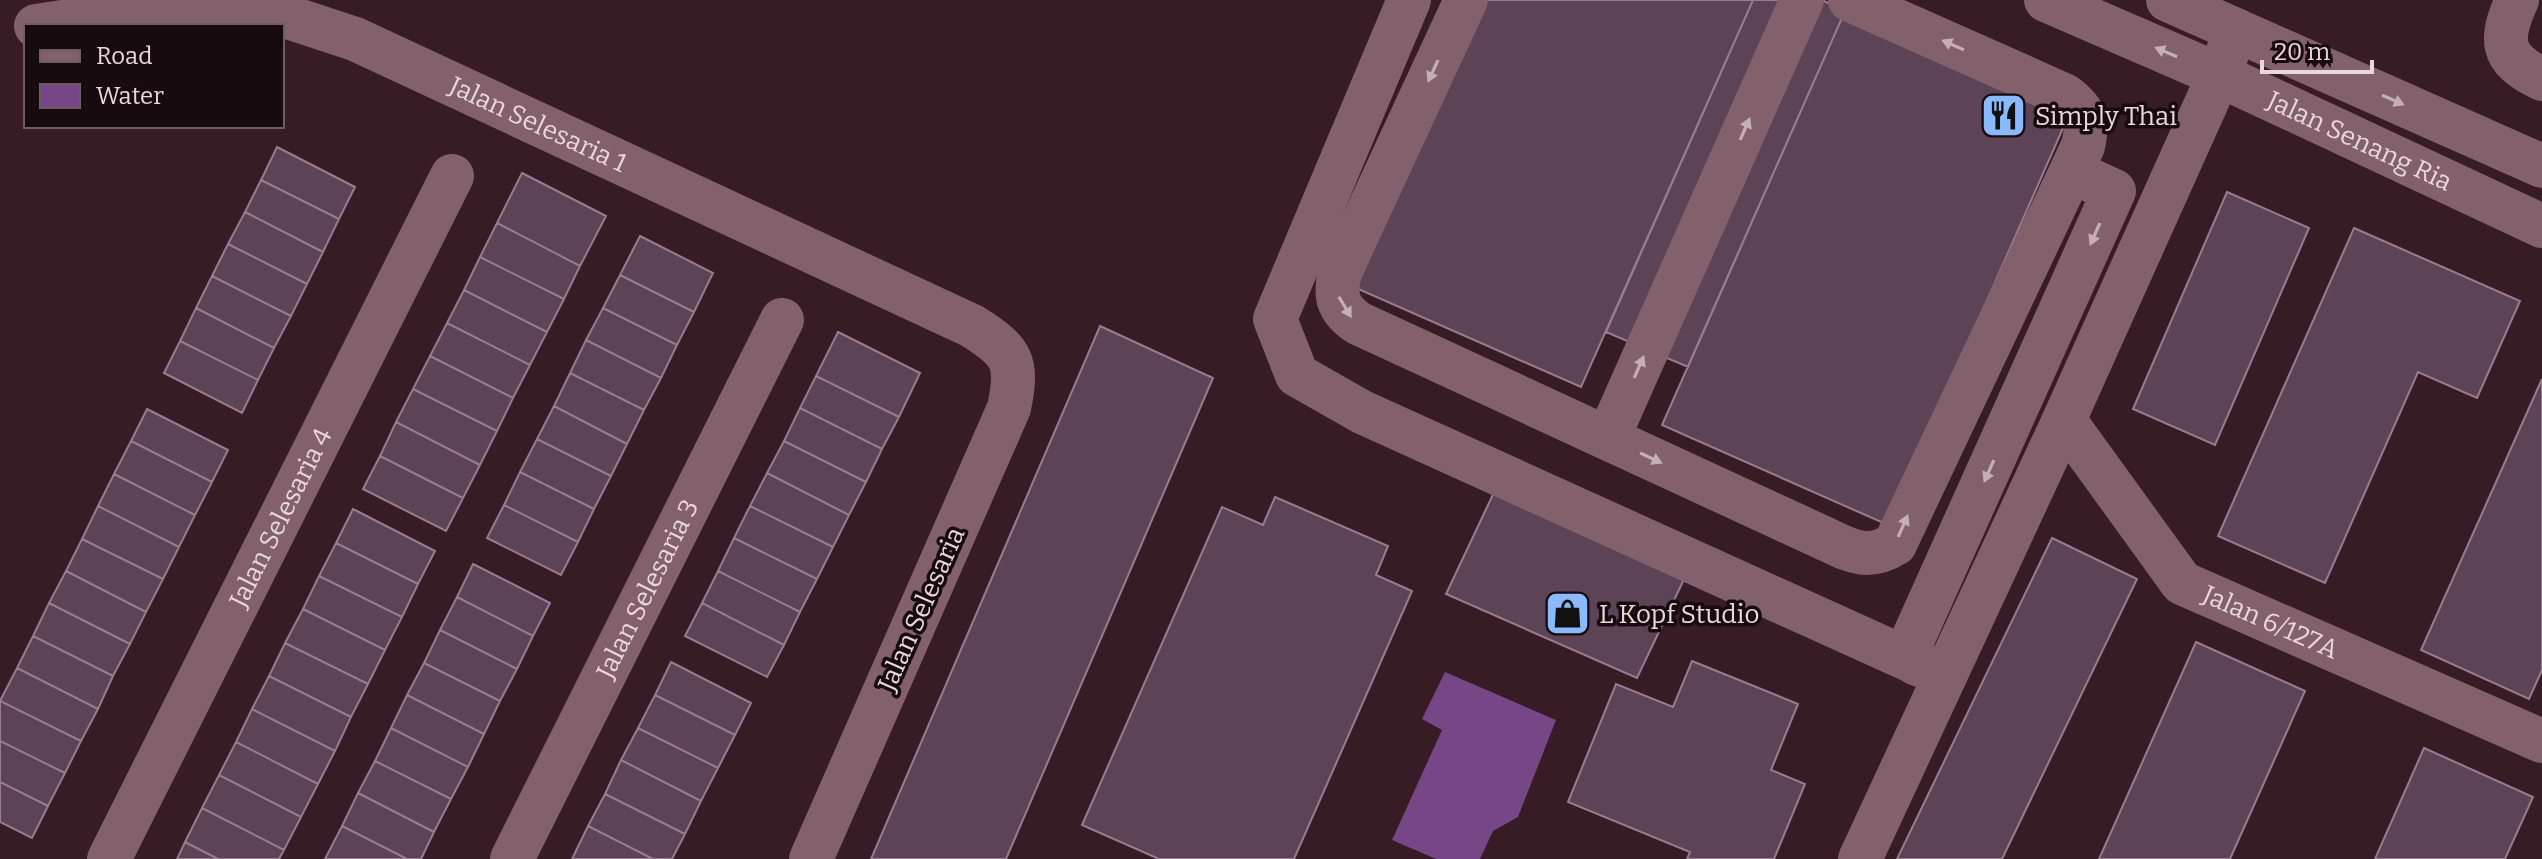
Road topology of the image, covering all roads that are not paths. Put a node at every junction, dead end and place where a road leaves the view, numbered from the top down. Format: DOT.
graph roads {
  1 [pos="1409,0"];
  2 [pos="1466,0"];
  3 [pos="1802,0"];
  4 [pos="1850,0"];
  5 [pos="2046,0"];
  6 [pos="2168,0"];
  7 [pos="2512,10"];
  8 [pos="49,24"];
  9 [pos="24,28"];
  10 [pos="2236,30"];
  11 [pos="0,32"];
  12 [pos="2219,75"];
  13 [pos="2542,79"];
  14 [pos="2542,166"];
  15 [pos="452,176"];
  16 [pos="2086,178"];
  17 [pos="2542,226"];
  18 [pos="782,320"];
  19 [pos="1010,356"];
  20 [pos="2064,420"];
  21 [pos="1608,438"];
  22 [pos="1931,670"];
  23 [pos="2542,741"];
  24 [pos="109,859"];
  25 [pos="512,859"];
  26 [pos="811,859"];
  27 [pos="1860,859"];
  1 -- 22 [label="street"];
  2 -- 21 [label="street, one-way"];
  21 -- 3 [label="street, one-way"];
  21 -- 4 [label="street, one-way"];
  12 -- 5 [label="street, Jalan Senang Ria, one-way"];
  6 -- 10 [label="street, Jalan Senang Ria"];
  7 -- 13 [label="street"];
  8 -- 19 [label="street, Jalan Selesaria 1"];
  9 -- 11 [label="street"];
  10 -- 12 [label="street"];
  10 -- 14 [label="street, Jalan Senang Ria, one-way"];
  12 -- 17 [label="street, Jalan Senang Ria"];
  12 -- 20 [label="street"];
  15 -- 24 [label="street, Jalan Selesaria 4"];
  16 -- 22 [label="street, one-way"];
  18 -- 25 [label="street, Jalan Selesaria 3"];
  19 -- 26 [label="street, Jalan Selesaria"];
  20 -- 22 [label="street"];
  20 -- 23 [label="street, Jalan 6/127A"];
  22 -- 27 [label="street"];
}
